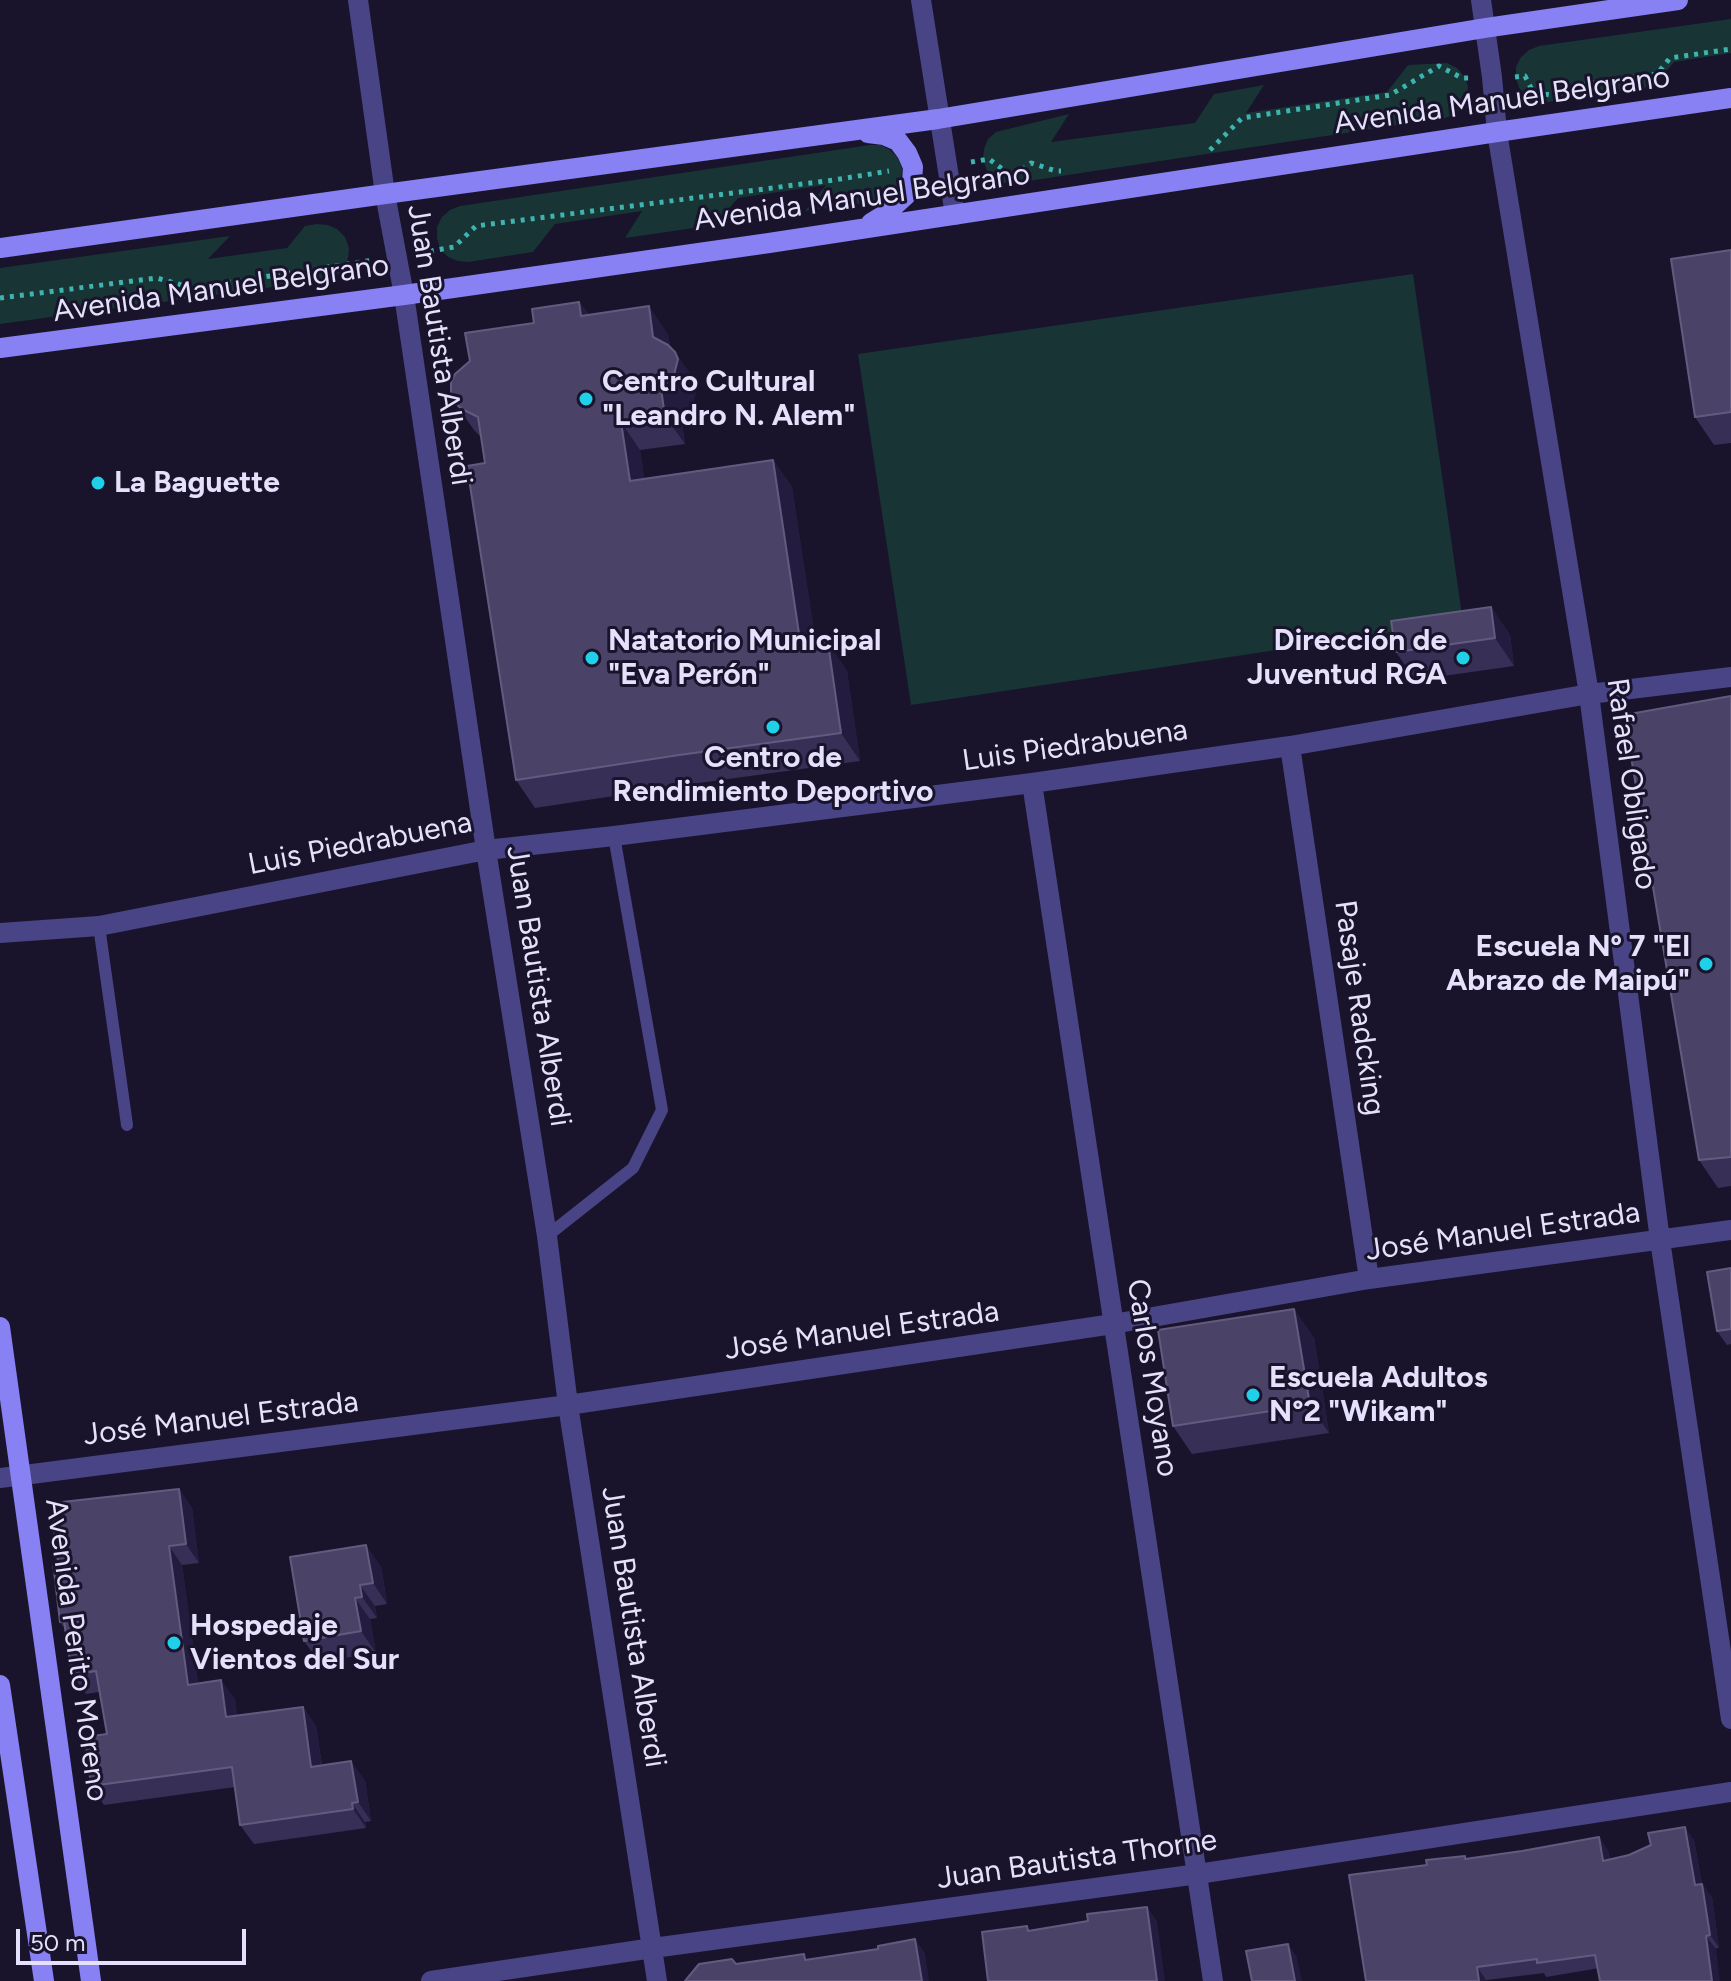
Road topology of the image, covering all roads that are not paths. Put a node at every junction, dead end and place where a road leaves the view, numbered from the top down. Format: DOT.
graph roads {
  1 [pos="358,0"];
  2 [pos="921,0"];
  3 [pos="1481,0"];
  4 [pos="1678,0"];
  5 [pos="1485,28"];
  6 [pos="1731,98"];
  7 [pos="938,119"];
  8 [pos="855,130"];
  9 [pos="1497,132"];
  10 [pos="385,194"];
  11 [pos="955,215"];
  12 [pos="864,227"];
  13 [pos="0,248"];
  14 [pos="404,295"];
  15 [pos="0,348"];
  16 [pos="1731,677"];
  17 [pos="1589,694"];
  18 [pos="1290,746"];
  19 [pos="1032,783"];
  20 [pos="614,836"];
  21 [pos="486,850"];
  22 [pos="99,926"];
  23 [pos="0,933"];
  24 [pos="127,1125"];
  25 [pos="1731,1230"];
  26 [pos="547,1236"];
  27 [pos="1660,1240"];
  28 [pos="1369,1279"];
  29 [pos="1113,1324"];
  30 [pos="0,1327"];
  31 [pos="568,1405"];
  32 [pos="21,1475"];
  33 [pos="0,1478"];
  34 [pos="0,1685"];
  35 [pos="1731,1719"];
  36 [pos="1731,1792"];
  37 [pos="1198,1874"];
  38 [pos="653,1948"];
  39 [pos="44,1981"];
  40 [pos="91,1981"];
  41 [pos="431,1981"];
  42 [pos="657,1981"];
  43 [pos="1213,1981"];
  1 -- 10 [label="street, Juan Bautista Alberdi"];
  2 -- 7 [label="street"];
  3 -- 5 [label="street, Rafael Obligado"];
  4 -- 5 [label="main road"];
  5 -- 7 [label="main road"];
  5 -- 9 [label="street, Rafael Obligado"];
  6 -- 9 [label="main road, Avenida Manuel Belgrano"];
  7 -- 8 [label="main road"];
  7 -- 11 [label="street"];
  8 -- 10 [label="main road"];
  8 -- 12 [label="main road"];
  9 -- 11 [label="main road, Avenida Manuel Belgrano"];
  9 -- 17 [label="street, Rafael Obligado"];
  10 -- 13 [label="main road"];
  10 -- 14 [label="street, Juan Bautista Alberdi"];
  11 -- 12 [label="main road, Avenida Manuel Belgrano"];
  12 -- 14 [label="main road, Avenida Manuel Belgrano"];
  14 -- 15 [label="main road, Avenida Manuel Belgrano"];
  14 -- 21 [label="street, Juan Bautista Alberdi"];
  16 -- 17 [label="street, Luis Piedrabuena"];
  17 -- 18 [label="street, Luis Piedrabuena"];
  17 -- 27 [label="street, Rafael Obligado"];
  18 -- 19 [label="street, Luis Piedrabuena"];
  18 -- 28 [label="street, Pasaje Radcking"];
  19 -- 20 [label="street, Luis Piedrabuena"];
  19 -- 29 [label="street, Carlos Moyano"];
  20 -- 21 [label="street, Luis Piedrabuena"];
  20 -- 26 [label="lane"];
  21 -- 22 [label="street, Luis Piedrabuena"];
  21 -- 26 [label="street, Juan Bautista Alberdi"];
  22 -- 23 [label="street, Luis Piedrabuena"];
  22 -- 24 [label="lane"];
  25 -- 27 [label="street, José Manuel Estrada"];
  26 -- 31 [label="street, Juan Bautista Alberdi"];
  27 -- 28 [label="street, José Manuel Estrada"];
  27 -- 35 [label="street, Rafael Obligado"];
  28 -- 29 [label="street, José Manuel Estrada"];
  29 -- 31 [label="street, José Manuel Estrada"];
  29 -- 37 [label="street, Carlos Moyano"];
  30 -- 32 [label="main road, Avenida Perito Moreno"];
  31 -- 32 [label="street, José Manuel Estrada"];
  31 -- 38 [label="street, Juan Bautista Alberdi"];
  32 -- 33 [label="street, José Manuel Estrada"];
  32 -- 40 [label="main road, Avenida Perito Moreno"];
  34 -- 39 [label="main road"];
  36 -- 37 [label="street, Juan Bautista Thorne"];
  37 -- 38 [label="street, Juan Bautista Thorne"];
  37 -- 43 [label="street, Carlos Moyano"];
  38 -- 41 [label="street, Juan Bautista Thorne"];
  38 -- 42 [label="street, Juan Bautista Alberdi"];
}
